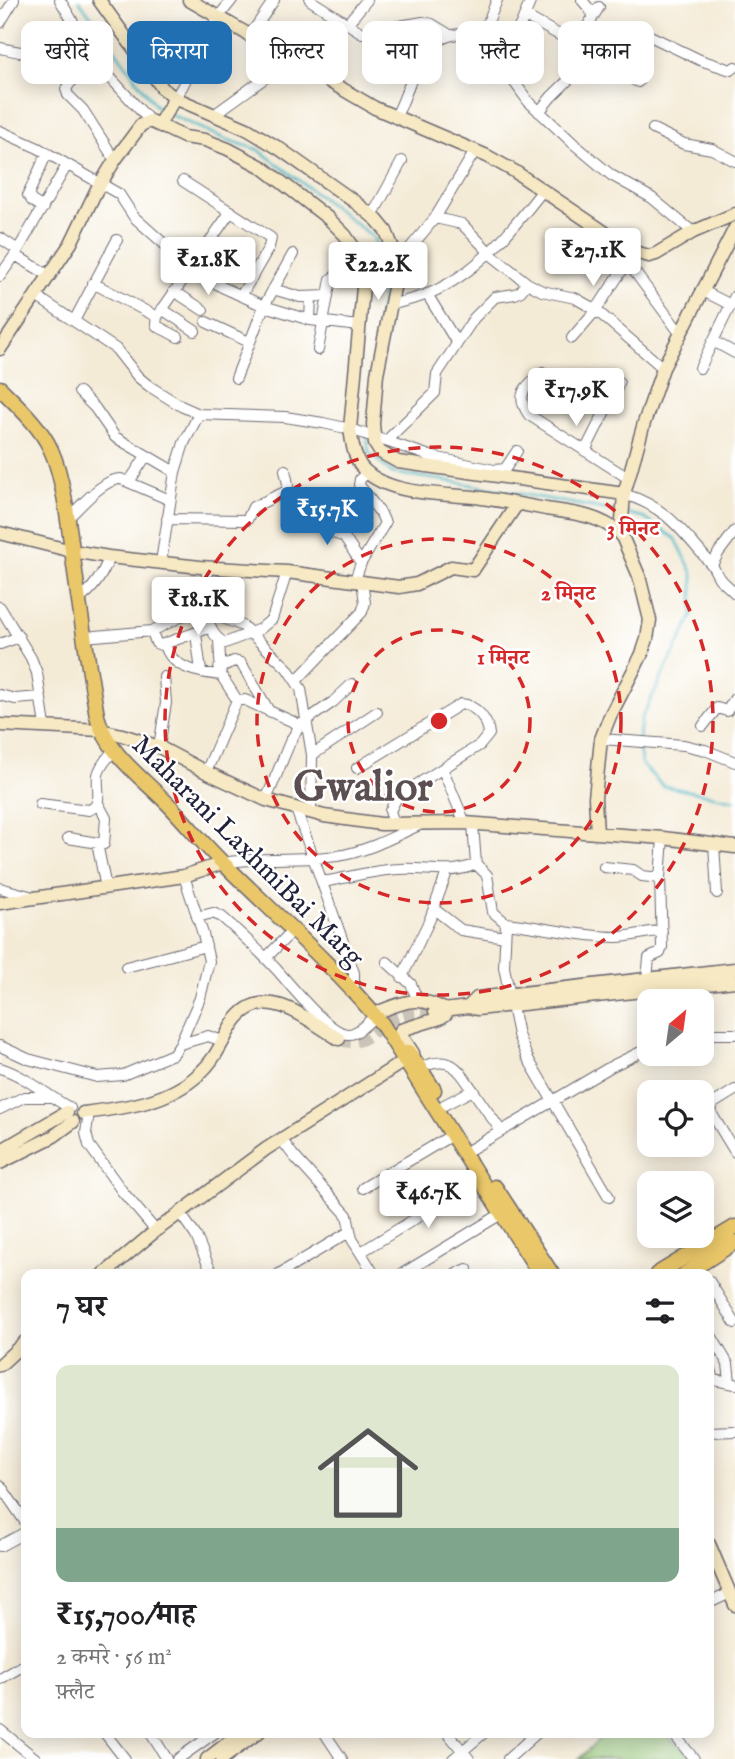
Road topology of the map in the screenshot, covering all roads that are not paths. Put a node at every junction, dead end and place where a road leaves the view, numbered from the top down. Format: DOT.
graph roads {
  1 [pos="14,0"];
  2 [pos="60,0"];
  3 [pos="100,0"];
  4 [pos="189,0"];
  5 [pos="232,0"];
  6 [pos="274,0"];
  7 [pos="310,0"];
  8 [pos="367,0"];
  9 [pos="497,0"];
  10 [pos="531,0"];
  11 [pos="582,0"];
  12 [pos="525,16"];
  13 [pos="218,18"];
  14 [pos="73,21"];
  15 [pos="260,21"];
  16 [pos="342,21"];
  17 [pos="488,21"];
  18 [pos="522,21"];
  19 [pos="590,21"];
  20 [pos="0,23"];
  21 [pos="348,23"];
  22 [pos="348,25"];
  23 [pos="456,34"];
  24 [pos="246,35"];
  25 [pos="450,35"];
  26 [pos="558,35"];
  27 [pos="654,38"];
  28 [pos="0,48"];
  29 [pos="21,52"];
  30 [pos="735,66"];
  31 [pos="113,81"];
  32 [pos="69,84"];
  33 [pos="257,84"];
  34 [pos="333,84"];
  35 [pos="515,84"];
  36 [pos="564,84"];
  37 [pos="173,101"];
  38 [pos="540,112"];
  39 [pos="215,114"];
  40 [pos="395,118"];
  41 [pos="157,121"];
  42 [pos="653,129"];
  43 [pos="0,131"];
  44 [pos="475,151"];
  45 [pos="47,153"];
  46 [pos="115,160"];
  47 [pos="735,161"];
  48 [pos="402,162"];
  49 [pos="67,165"];
  50 [pos="183,181"];
  51 [pos="101,183"];
  52 [pos="543,190"];
  53 [pos="43,208"];
  54 [pos="231,211"];
  55 [pos="735,214"];
  56 [pos="372,216"];
  57 [pos="435,218"];
  58 [pos="735,228"];
  59 [pos="693,232"];
  60 [pos="0,238"];
  61 [pos="117,240"];
  62 [pos="16,253"];
  63 [pos="491,253"];
  64 [pos="293,254"];
  65 [pos="631,258"];
  66 [pos="396,266"];
  67 [pos="190,267"];
  68 [pos="0,276"];
  69 [pos="50,276"];
  70 [pos="364,276"];
  71 [pos="527,283"];
  72 [pos="93,284"];
  73 [pos="273,289"];
  74 [pos="701,290"];
  75 [pos="174,291"];
  76 [pos="427,294"];
  77 [pos="36,296"];
  78 [pos="241,296"];
  79 [pos="328,296"];
  80 [pos="311,297"];
  81 [pos="733,301"];
  82 [pos="391,305"];
  83 [pos="264,306"];
  84 [pos="204,310"];
  85 [pos="596,310"];
  86 [pos="160,313"];
  87 [pos="310,320"];
  88 [pos="74,321"];
  89 [pos="324,321"];
  90 [pos="206,322"];
  91 [pos="358,326"];
  92 [pos="195,331"];
  93 [pos="680,333"];
  94 [pos="178,337"];
  95 [pos="572,338"];
  96 [pos="713,341"];
  97 [pos="249,342"];
  98 [pos="457,343"];
  99 [pos="0,349"];
  100 [pos="318,350"];
  101 [pos="735,354"];
  102 [pos="663,368"];
  103 [pos="700,368"];
  104 [pos="543,373"];
  105 [pos="236,378"];
  106 [pos="619,383"];
  107 [pos="0,388"];
  108 [pos="79,392"];
  109 [pos="199,414"];
  110 [pos="352,429"];
  111 [pos="377,438"];
  112 [pos="517,451"];
  113 [pos="585,451"];
  114 [pos="146,456"];
  115 [pos="285,470"];
  116 [pos="175,472"];
  117 [pos="368,472"];
  118 [pos="628,478"];
  119 [pos="129,482"];
  120 [pos="624,497"];
  121 [pos="170,500"];
  122 [pos="517,504"];
  123 [pos="313,518"];
  124 [pos="67,519"];
  125 [pos="167,519"];
  126 [pos="621,529"];
  127 [pos="735,531"];
  128 [pos="0,533"];
  129 [pos="72,551"];
  130 [pos="109,557"];
  131 [pos="161,562"];
  132 [pos="361,563"];
  133 [pos="712,565"];
  134 [pos="207,568"];
  135 [pos="287,572"];
  136 [pos="358,581"];
  137 [pos="735,593"];
  138 [pos="78,600"];
  139 [pos="0,607"];
  140 [pos="207,613"];
  141 [pos="211,627"];
  142 [pos="152,631"];
  143 [pos="251,633"];
  144 [pos="196,634"];
  145 [pos="19,637"];
  146 [pos="84,637"];
  147 [pos="219,640"];
  148 [pos="0,644"];
  149 [pos="165,644"];
  150 [pos="201,671"];
  151 [pos="220,672"];
  152 [pos="164,677"];
  153 [pos="296,681"];
  154 [pos="352,684"];
  155 [pos="0,695"];
  156 [pos="41,697"];
  157 [pos="735,698"];
  158 [pos="237,700"];
  159 [pos="270,712"];
  160 [pos="377,712"];
  161 [pos="303,722"];
  162 [pos="0,725"];
  163 [pos="45,726"];
  164 [pos="703,726"];
  165 [pos="101,730"];
  166 [pos="601,739"];
  167 [pos="159,747"];
  168 [pos="113,751"];
  169 [pos="312,755"];
  170 [pos="735,762"];
  171 [pos="357,768"];
  172 [pos="443,770"];
  173 [pos="206,772"];
  174 [pos="266,800"];
  175 [pos="98,803"];
  176 [pos="40,804"];
  177 [pos="296,810"];
  178 [pos="311,813"];
  179 [pos="394,823"];
  180 [pos="425,823"];
  181 [pos="469,824"];
  182 [pos="597,834"];
  183 [pos="68,838"];
  184 [pos="663,838"];
  185 [pos="97,843"];
  186 [pos="714,844"];
  187 [pos="735,847"];
  188 [pos="312,858"];
  189 [pos="223,863"];
  190 [pos="476,864"];
  191 [pos="604,867"];
  192 [pos="447,872"];
  193 [pos="184,876"];
  194 [pos="660,878"];
  195 [pos="322,882"];
  196 [pos="0,888"];
  197 [pos="106,888"];
  198 [pos="717,893"];
  199 [pos="36,898"];
  200 [pos="0,903"];
  201 [pos="434,909"];
  202 [pos="197,917"];
  203 [pos="506,923"];
  204 [pos="293,929"];
  205 [pos="662,931"];
  206 [pos="505,937"];
  207 [pos="206,946"];
  208 [pos="265,958"];
  209 [pos="387,962"];
  210 [pos="126,967"];
  211 [pos="735,969"];
  212 [pos="402,977"];
  213 [pos="647,979"];
  214 [pos="735,981"];
  215 [pos="355,986"];
  216 [pos="510,1000"];
  217 [pos="418,1001"];
  218 [pos="441,1011"];
  219 [pos="378,1014"];
  220 [pos="714,1035"];
  221 [pos="733,1037"];
  222 [pos="339,1039"];
  223 [pos="223,1041"];
  224 [pos="180,1044"];
  225 [pos="0,1046"];
  226 [pos="637,1054"];
  227 [pos="413,1063"];
  228 [pos="0,1068"];
  229 [pos="473,1090"];
  230 [pos="735,1090"];
  231 [pos="51,1097"];
  232 [pos="553,1100"];
  233 [pos="444,1105"];
  234 [pos="0,1109"];
  235 [pos="86,1112"];
  236 [pos="70,1114"];
  237 [pos="501,1131"];
  238 [pos="452,1135"];
  239 [pos="281,1139"];
  240 [pos="471,1149"];
  241 [pos="0,1151"];
  242 [pos="735,1152"];
  243 [pos="0,1163"];
  244 [pos="480,1179"];
  245 [pos="363,1188"];
  246 [pos="609,1197"];
  247 [pos="180,1213"];
  248 [pos="501,1214"];
  249 [pos="735,1227"];
  250 [pos="156,1231"];
  251 [pos="349,1232"];
  252 [pos="735,1242"];
  253 [pos="361,1252"];
  254 [pos="110,1269"];
  255 [pos="210,1269"];
  256 [pos="287,1269"];
  257 [pos="371,1269"];
  258 [pos="410,1269"];
  259 [pos="537,1269"];
  260 [pos="549,1269"];
  261 [pos="665,1269"];
  262 [pos="703,1269"];
  263 [pos="714,1288"];
  264 [pos="735,1323"];
  265 [pos="714,1340"];
  266 [pos="21,1345"];
  267 [pos="0,1364"];
  268 [pos="714,1379"];
  269 [pos="733,1383"];
  270 [pos="735,1431"];
  271 [pos="714,1432"];
  272 [pos="0,1485"];
  273 [pos="21,1521"];
  274 [pos="21,1532"];
  275 [pos="0,1546"];
  276 [pos="714,1556"];
  277 [pos="732,1599"];
  278 [pos="714,1602"];
  279 [pos="21,1667"];
  280 [pos="0,1679"];
  281 [pos="0,1730"];
  282 [pos="109,1738"];
  283 [pos="154,1738"];
  284 [pos="208,1738"];
  285 [pos="234,1738"];
  286 [pos="252,1738"];
  287 [pos="328,1738"];
  288 [pos="452,1738"];
  289 [pos="480,1738"];
  290 [pos="531,1738"];
  291 [pos="677,1738"];
  292 [pos="466,1755"];
  293 [pos="36,1759"];
  294 [pos="125,1759"];
  295 [pos="167,1759"];
  296 [pos="178,1759"];
  297 [pos="207,1759"];
  298 [pos="222,1759"];
  299 [pos="342,1759"];
  300 [pos="453,1759"];
  301 [pos="508,1759"];
  302 [pos="694,1759"];
  1 -- 20 [label="street"];
  2 -- 14 [label="street"];
  3 -- 37 [label="street"];
  4 -- 13 [label="street"];
  5 -- 13 [label="street"];
  6 -- 15 [label="street"];
  7 -- 16 [label="street"];
  8 -- 21 [label="street"];
  9 -- 17 [label="street"];
  10 -- 12 [label="street"];
  11 -- 19 [label="street"];
  12 -- 18 [label="street"];
  12 -- 26 [label="street"];
  13 -- 24 [label="street"];
  13 -- 37 [label="street"];
  22 -- 25 [label="street"];
  23 -- 25 [label="street"];
  25 -- 40 [label="street"];
  27 -- 30 [label="street"];
  28 -- 29 [label="street"];
  31 -- 41 [label="street"];
  32 -- 46 [label="street"];
  33 -- 39 [label="street"];
  34 -- 40 [label="street"];
  35 -- 38 [label="street"];
  36 -- 38 [label="street"];
  37 -- 39 [label="street"];
  37 -- 41 [label="street"];
  38 -- 59 [label="street"];
  39 -- 56 [label="street"];
  40 -- 44 [label="street"];
  41 -- 46 [label="street"];
  41 -- 70 [label="street"];
  42 -- 47 [label="street"];
  43 -- 45 [label="street"];
  44 -- 52 [label="street"];
  44 -- 57 [label="street"];
  45 -- 49 [label="street"];
  45 -- 53 [label="street"];
  46 -- 51 [label="street"];
  48 -- 56 [label="street"];
  49 -- 51 [label="street"];
  49 -- 53 [label="street"];
  50 -- 54 [label="street"];
  51 -- 67 [label="street"];
  51 -- 69 [label="street"];
  52 -- 63 [label="street"];
  52 -- 65 [label="street"];
  53 -- 62 [label="street"];
  54 -- 67 [label="street"];
  54 -- 78 [label="street"];
  55 -- 59 [label="street"];
  56 -- 66 [label="street"];
  57 -- 63 [label="street"];
  57 -- 66 [label="street"];
  58 -- 74 [label="street"];
  59 -- 65 [label="street"];
  60 -- 62 [label="street"];
  61 -- 72 [label="street"];
  62 -- 68 [label="street"];
  62 -- 69 [label="street"];
  63 -- 71 [label="street"];
  63 -- 76 [label="street"];
  64 -- 73 [label="street"];
  65 -- 85 [label="street"];
  65 -- 93 [label="street"];
  66 -- 82 [label="street"];
  67 -- 75 [label="street"];
  67 -- 78 [label="street"];
  69 -- 77 [label="street"];
  70 -- 79 [label="street"];
  70 -- 91 [label="street"];
  71 -- 85 [label="street"];
  71 -- 98 [label="street"];
  72 -- 86 [label="street"];
  72 -- 88 [label="street"];
  73 -- 80 [label="street"];
  73 -- 83 [label="street"];
  74 -- 81 [label="street"];
  74 -- 93 [label="street"];
  75 -- 84 [label="street"];
  75 -- 86 [label="street"];
  76 -- 82 [label="street"];
  76 -- 98 [label="street"];
  77 -- 88 [label="street"];
  77 -- 99 [label="street"];
  78 -- 83 [label="street"];
  79 -- 80 [label="street"];
  79 -- 89 [label="street"];
  80 -- 87 [label="street"];
  81 -- 96 [label="street"];
  82 -- 111 [label="street"];
  83 -- 87 [label="street"];
  83 -- 97 [label="street"];
  85 -- 95 [label="street"];
  85 -- 102 [label="street"];
  86 -- 92 [label="street"];
  86 -- 94 [label="street"];
  87 -- 89 [label="street"];
  88 -- 109 [label="street"];
  89 -- 91 [label="street"];
  89 -- 100 [label="street"];
  90 -- 97 [label="street"];
  91 -- 110 [label="street"];
  93 -- 102 [label="street"];
  96 -- 101 [label="street"];
  96 -- 103 [label="street"];
  97 -- 105 [label="street"];
  98 -- 111 [label="street"];
  102 -- 118 [label="street"];
  104 -- 113 [label="street"];
  106 -- 113 [label="street"];
  107 -- 124 [label="main road, Maharani LaxhmiBai Marg"];
  108 -- 114 [label="street"];
  109 -- 110 [label="street"];
  109 -- 116 [label="street"];
  110 -- 111 [label="street"];
  110 -- 117 [label="street"];
  111 -- 112 [label="street"];
  111 -- 120 [label="street"];
  113 -- 118 [label="street"];
  114 -- 116 [label="street"];
  114 -- 119 [label="street"];
  115 -- 125 [label="street"];
  116 -- 121 [label="street"];
  117 -- 122 [label="street"];
  117 -- 132 [label="street"];
  118 -- 120 [label="street"];
  119 -- 121 [label="street"];
  119 -- 124 [label="street"];
  120 -- 126 [label="street"];
  120 -- 133 [label="street"];
  121 -- 125 [label="street"];
  122 -- 126 [label="street"];
  122 -- 136 [label="street"];
  123 -- 132 [label="street"];
  124 -- 129 [label="main road, Maharani LaxhmiBai Marg"];
  125 -- 131 [label="street"];
  126 -- 166 [label="street"];
  127 -- 133 [label="street"];
  128 -- 129 [label="street"];
  129 -- 130 [label="street"];
  129 -- 138 [label="main road, Maharani LaxhmiBai Marg"];
  130 -- 131 [label="street"];
  130 -- 138 [label="street"];
  131 -- 134 [label="street"];
  132 -- 136 [label="street"];
  133 -- 137 [label="street"];
  134 -- 135 [label="street"];
  134 -- 140 [label="street"];
  135 -- 136 [label="street"];
  135 -- 143 [label="street"];
  136 -- 153 [label="street"];
  138 -- 146 [label="main road, Maharani LaxhmiBai Marg"];
  139 -- 145 [label="street"];
  140 -- 141 [label="street"];
  140 -- 142 [label="street"];
  140 -- 143 [label="street"];
  141 -- 144 [label="street"];
  141 -- 147 [label="street"];
  142 -- 146 [label="street"];
  142 -- 149 [label="street"];
  143 -- 147 [label="street"];
  143 -- 153 [label="street"];
  144 -- 149 [label="street"];
  144 -- 150 [label="street"];
  145 -- 148 [label="street"];
  145 -- 156 [label="street"];
  146 -- 165 [label="main road, Maharani LaxhmiBai Marg"];
  147 -- 151 [label="street"];
  149 -- 150 [label="street"];
  150 -- 151 [label="street"];
  151 -- 158 [label="street"];
  151 -- 159 [label="street"];
  152 -- 167 [label="street"];
  153 -- 161 [label="street"];
  154 -- 161 [label="street"];
  155 -- 156 [label="street"];
  156 -- 163 [label="street"];
  157 -- 164 [label="street"];
  158 -- 159 [label="street"];
  158 -- 173 [label="street"];
  159 -- 161 [label="street"];
  160 -- 169 [label="street"];
  161 -- 169 [label="street"];
  161 -- 174 [label="street"];
  162 -- 163 [label="street"];
  163 -- 165 [label="street"];
  165 -- 167 [label="street"];
  165 -- 168 [label="main road, Maharani LaxhmiBai Marg"];
  166 -- 170 [label="street"];
  166 -- 182 [label="street"];
  167 -- 173 [label="street"];
  168 -- 175 [label="street"];
  168 -- 189 [label="main road, Maharani LaxhmiBai Marg"];
  169 -- 178 [label="street"];
  171 -- 172 [label="street"];
  172 -- 179 [label="street"];
  172 -- 181 [label="street"];
  173 -- 174 [label="street"];
  174 -- 177 [label="street"];
  175 -- 176 [label="street"];
  175 -- 185 [label="street"];
  177 -- 178 [label="street"];
  177 -- 188 [label="street"];
  178 -- 179 [label="street"];
  179 -- 180 [label="street"];
  180 -- 181 [label="street"];
  180 -- 188 [label="street"];
  181 -- 182 [label="street"];
  181 -- 190 [label="street"];
  182 -- 184 [label="street"];
  183 -- 185 [label="street"];
  184 -- 186 [label="street"];
  184 -- 194 [label="street"];
  185 -- 197 [label="street"];
  186 -- 187 [label="street"];
  186 -- 198 [label="street"];
  188 -- 189 [label="street"];
  188 -- 195 [label="street"];
  189 -- 193 [label="street"];
  189 -- 204 [label="main road, Maharani LaxhmiBai Marg"];
  190 -- 192 [label="street"];
  190 -- 203 [label="street"];
  191 -- 194 [label="street"];
  192 -- 195 [label="street"];
  192 -- 201 [label="street"];
  193 -- 197 [label="street"];
  193 -- 202 [label="street"];
  194 -- 205 [label="street"];
  195 -- 215 [label="street"];
  196 -- 199 [label="street"];
  197 -- 199 [label="street"];
  199 -- 200 [label="street"];
  201 -- 206 [label="street"];
  201 -- 212 [label="street"];
  202 -- 207 [label="street"];
  202 -- 208 [label="street"];
  203 -- 205 [label="street"];
  203 -- 206 [label="street"];
  204 -- 208 [label="street"];
  204 -- 215 [label="main road, Maharani LaxhmiBai Marg"];
  205 -- 213 [label="street"];
  206 -- 216 [label="street"];
  207 -- 210 [label="street"];
  207 -- 224 [label="street"];
  208 -- 219 [label="street"];
  209 -- 212 [label="street"];
  211 -- 213 [label="street"];
  212 -- 217 [label="street"];
  213 -- 216 [label="street"];
  214 -- 216 [label="street"];
  215 -- 219 [label="main road, Maharani LaxhmiBai Marg"];
  216 -- 218 [label="street"];
  216 -- 232 [label="street"];
  217 -- 218 [label="street"];
  217 -- 219 [label="street"];
  218 -- 227 [label="street"];
  219 -- 227 [label="main road, Maharani LaxhmiBai Marg"];
  220 -- 221 [label="street"];
  222 -- 223 [label="street"];
  223 -- 224 [label="street"];
  223 -- 235 [label="street"];
  224 -- 225 [label="street"];
  226 -- 232 [label="street"];
  227 -- 229 [label="street"];
  227 -- 233 [label="main road"];
  227 -- 238 [label="main road, Maharani LaxhmiBai Marg"];
  227 -- 239 [label="street"];
  228 -- 231 [label="street"];
  229 -- 233 [label="street"];
  229 -- 237 [label="street"];
  230 -- 242 [label="street"];
  231 -- 234 [label="street"];
  231 -- 236 [label="street"];
  232 -- 237 [label="street"];
  232 -- 246 [label="street"];
  233 -- 240 [label="main road"];
  235 -- 236 [label="street"];
  235 -- 250 [label="street"];
  236 -- 241 [label="street"];
  236 -- 243 [label="street"];
  237 -- 240 [label="street"];
  238 -- 244 [label="main road, Maharani LaxhmiBai Marg"];
  238 -- 245 [label="street"];
  239 -- 247 [label="street"];
  239 -- 251 [label="street"];
  240 -- 260 [label="main road"];
  244 -- 248 [label="main road, Maharani LaxhmiBai Marg"];
  244 -- 253 [label="street"];
  247 -- 250 [label="street"];
  247 -- 255 [label="street"];
  248 -- 258 [label="street"];
  248 -- 259 [label="main road, Maharani LaxhmiBai Marg"];
  249 -- 261 [label="main road"];
  250 -- 254 [label="street"];
  251 -- 253 [label="street"];
  251 -- 256 [label="street"];
  252 -- 262 [label="main road"];
  253 -- 257 [label="street"];
  263 -- 264 [label="street"];
  265 -- 269 [label="street"];
  266 -- 267 [label="street"];
  268 -- 269 [label="street"];
  270 -- 271 [label="street"];
  272 -- 273 [label="street"];
  274 -- 275 [label="street"];
  276 -- 277 [label="street"];
  277 -- 278 [label="street"];
  279 -- 280 [label="street"];
  281 -- 293 [label="street"];
  282 -- 294 [label="street"];
  283 -- 295 [label="street"];
  284 -- 296 [label="street"];
  285 -- 297 [label="street"];
  286 -- 298 [label="street"];
  287 -- 299 [label="street"];
  288 -- 292 [label="street"];
  289 -- 292 [label="street"];
  290 -- 301 [label="street"];
  291 -- 302 [label="street"];
  292 -- 300 [label="street"];
}
